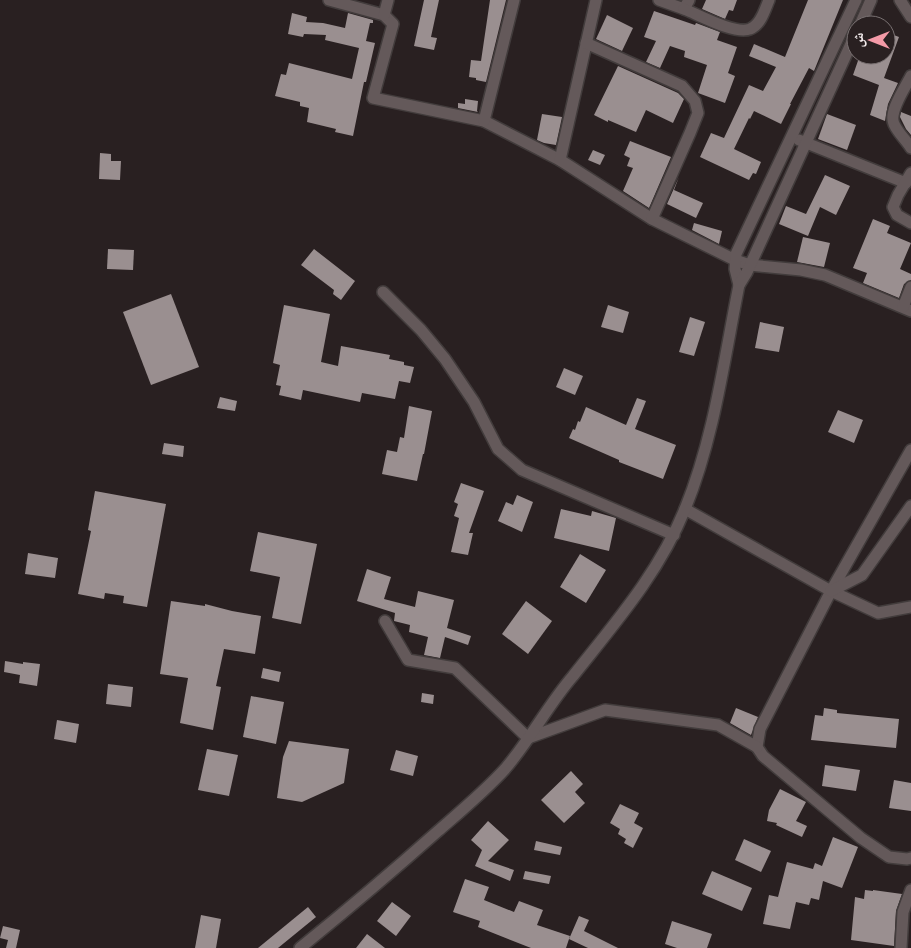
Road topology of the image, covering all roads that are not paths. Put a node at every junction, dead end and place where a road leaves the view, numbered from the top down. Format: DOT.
graph roads {
  1 [pos="329,0"];
  2 [pos="388,0"];
  3 [pos="514,0"];
  4 [pos="596,0"];
  5 [pos="659,0"];
  6 [pos="769,0"];
  7 [pos="856,0"];
  8 [pos="871,0"];
  9 [pos="900,0"];
  10 [pos="686,5"];
  11 [pos="384,15"];
  12 [pos="864,15"];
  13 [pos="911,17"];
  14 [pos="586,43"];
  15 [pos="846,54"];
  16 [pos="911,76"];
  17 [pos="484,121"];
  18 [pos="791,136"];
  19 [pos="805,142"];
  20 [pos="911,148"];
  21 [pos="560,160"];
  22 [pos="908,178"];
  23 [pos="652,219"];
  24 [pos="911,223"];
  25 [pos="735,260"];
  26 [pos="750,265"];
  27 [pos="739,285"];
  28 [pos="911,287"];
  29 [pos="383,292"];
  30 [pos="907,309"];
  31 [pos="911,450"];
  32 [pos="911,506"];
  33 [pos="685,509"];
  34 [pos="674,535"];
  35 [pos="831,591"];
  36 [pos="911,607"];
  37 [pos="385,622"];
  38 [pos="528,738"];
  39 [pos="757,747"];
  40 [pos="911,858"];
  41 [pos="911,890"];
  42 [pos="300,948"];
  43 [pos="902,948"];
  1 -- 11 [label="street"];
  2 -- 11 [label="street"];
  3 -- 17 [label="street"];
  4 -- 14 [label="street"];
  5 -- 10 [label="street"];
  6 -- 10 [label="street"];
  7 -- 18 [label="street"];
  8 -- 12 [label="street"];
  9 -- 13 [label="street"];
  11 -- 17 [label="street"];
  14 -- 21 [label="street"];
  14 -- 23 [label="street"];
  15 -- 19 [label="street"];
  16 -- 20 [label="street"];
  17 -- 21 [label="street"];
  18 -- 19 [label="street"];
  18 -- 25 [label="street"];
  19 -- 22 [label="street"];
  19 -- 26 [label="street"];
  21 -- 23 [label="street"];
  22 -- 24 [label="street"];
  23 -- 25 [label="street"];
  25 -- 26 [label="street"];
  25 -- 27 [label="street"];
  26 -- 27 [label="street"];
  26 -- 30 [label="street"];
  27 -- 33 [label="street"];
  28 -- 30 [label="street"];
  29 -- 34 [label="street"];
  31 -- 35 [label="street"];
  32 -- 35 [label="street"];
  33 -- 34 [label="street"];
  33 -- 35 [label="street"];
  34 -- 38 [label="street"];
  35 -- 36 [label="street"];
  35 -- 39 [label="street"];
  37 -- 38 [label="street"];
  38 -- 39 [label="street"];
  38 -- 42 [label="street"];
  39 -- 40 [label="street"];
  41 -- 43 [label="street"];
}
